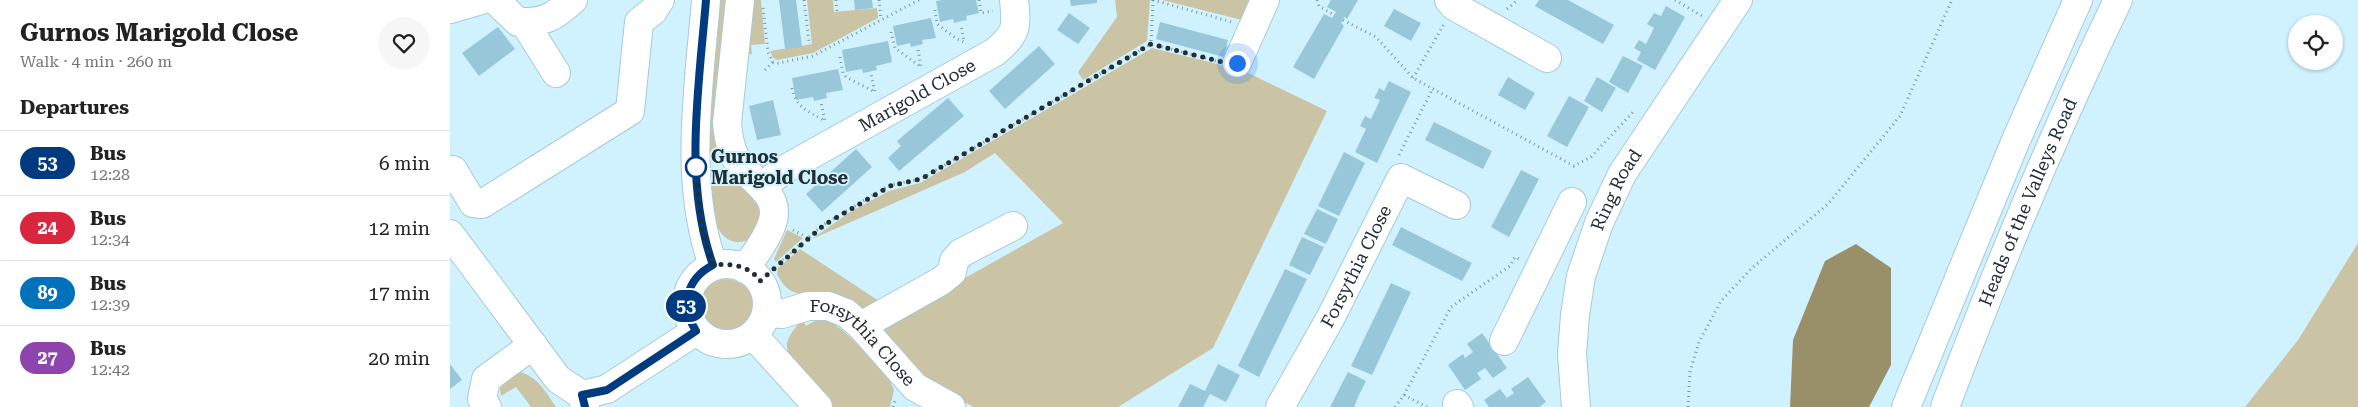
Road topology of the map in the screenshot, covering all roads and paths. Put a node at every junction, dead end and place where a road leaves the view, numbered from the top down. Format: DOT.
graph roads {
  1 [pos="481,0"];
  2 [pos="495,0"];
  3 [pos="574,0"];
  4 [pos="660,0"];
  5 [pos="706,0"];
  6 [pos="740,0"];
  7 [pos="762,0"];
  8 [pos="804,0"];
  9 [pos="836,0"];
  10 [pos="879,0"];
  11 [pos="919,0"];
  12 [pos="979,0"];
  13 [pos="1153,0"];
  14 [pos="1265,0"];
  15 [pos="1317,0"];
  16 [pos="1675,0"];
  17 [pos="1738,0"];
  18 [pos="1952,0"];
  19 [pos="2078,0"];
  20 [pos="2118,0"];
  21 [pos="1452,3"];
  22 [pos="1005,5"];
  23 [pos="450,9"];
  24 [pos="935,10"];
  25 [pos="837,12"];
  26 [pos="1334,15"];
  27 [pos="881,20"];
  28 [pos="1342,20"];
  29 [pos="524,22"];
  30 [pos="961,26"];
  31 [pos="1720,27"];
  32 [pos="1252,29"];
  33 [pos="891,32"];
  34 [pos="809,41"];
  35 [pos="1151,44"];
  36 [pos="918,49"];
  37 [pos="840,57"];
  38 [pos="1547,58"];
  39 [pos="773,62"];
  40 [pos="1237,63"];
  41 [pos="765,70"];
  42 [pos="556,73"];
  43 [pos="871,74"];
  44 [pos="1413,78"];
  45 [pos="792,88"];
  46 [pos="1433,88"];
  47 [pos="821,102"];
  48 [pos="1642,103"];
  49 [pos="453,170"];
  50 [pos="1401,178"];
  51 [pos="762,186"];
  52 [pos="1572,202"];
  53 [pos="1456,205"];
  54 [pos="1013,226"];
  55 [pos="788,228"];
  56 [pos="450,234"];
  57 [pos="808,238"];
  58 [pos="713,265"];
  59 [pos="1541,266"];
  60 [pos="753,275"];
  61 [pos="1581,276"];
  62 [pos="767,312"];
  63 [pos="861,326"];
  64 [pos="696,331"];
  65 [pos="753,335"];
  66 [pos="1504,341"];
  67 [pos="533,345"];
  68 [pos="1404,395"];
  69 [pos="584,401"];
  70 [pos="487,407"];
  71 [pos="818,407"];
  72 [pos="951,407"];
  73 [pos="1280,407"];
  74 [pos="1395,407"];
  75 [pos="1427,407"];
  76 [pos="1576,407"];
  77 [pos="1688,407"];
  78 [pos="1906,407"];
  79 [pos="1946,407"];
  1 -- 23 [label="main road"];
  2 -- 29 [label="main road"];
  3 -- 29 [label="main road"];
  4 -- 49 [label="main road"];
  5 -- 58 [label="main road"];
  6 -- 51 [label="main road"];
  7 -- 39 [label="path"];
  8 -- 34 [label="path"];
  9 -- 25 [label="path"];
  10 -- 27 [label="path"];
  11 -- 27 [label="path"];
  12 -- 22 [label="path"];
  13 -- 32 [label="path"];
  13 -- 35 [label="path"];
  14 -- 32 [label="main road"];
  15 -- 26 [label="path"];
  16 -- 31 [label="path"];
  17 -- 31 [label="main road, Ring Road"];
  18 -- 77 [label="path"];
  19 -- 78 [label="main road, Heads of the Valleys Road"];
  20 -- 79 [label="main road, Heads of the Valleys Road"];
  21 -- 38 [label="main road"];
  21 -- 44 [label="path"];
  22 -- 51 [label="main road, Marigold Close"];
  24 -- 30 [label="path"];
  27 -- 39 [label="path"];
  28 -- 44 [label="path"];
  29 -- 42 [label="main road"];
  31 -- 61 [label="main road, Ring Road"];
  32 -- 40 [label="main road"];
  33 -- 36 [label="path"];
  35 -- 40 [label="path"];
  35 -- 57 [label="path"];
  37 -- 43 [label="path"];
  39 -- 41 [label="path"];
  44 -- 46 [label="path"];
  45 -- 47 [label="path"];
  46 -- 48 [label="path"];
  46 -- 50 [label="path"];
  50 -- 53 [label="main road"];
  50 -- 73 [label="main road, Forsythia Close"];
  51 -- 60 [label="main road"];
  52 -- 59 [label="main road"];
  54 -- 63 [label="main road"];
  55 -- 57 [label="path"];
  56 -- 67 [label="main road"];
  57 -- 60 [label="path"];
  58 -- 60 [label="main road"];
  58 -- 64 [label="main road"];
  59 -- 61 [label="main road"];
  59 -- 66 [label="main road"];
  59 -- 68 [label="path"];
  60 -- 62 [label="main road"];
  61 -- 76 [label="main road, Ring Road"];
  62 -- 63 [label="main road, Forsythia Close"];
  62 -- 65 [label="main road"];
  63 -- 72 [label="main road, Forsythia Close"];
  64 -- 65 [label="main road"];
  64 -- 69 [label="main road"];
  65 -- 71 [label="main road"];
  67 -- 69 [label="main road"];
  67 -- 70 [label="main road"];
  68 -- 74 [label="path"];
  68 -- 75 [label="path"];
}
